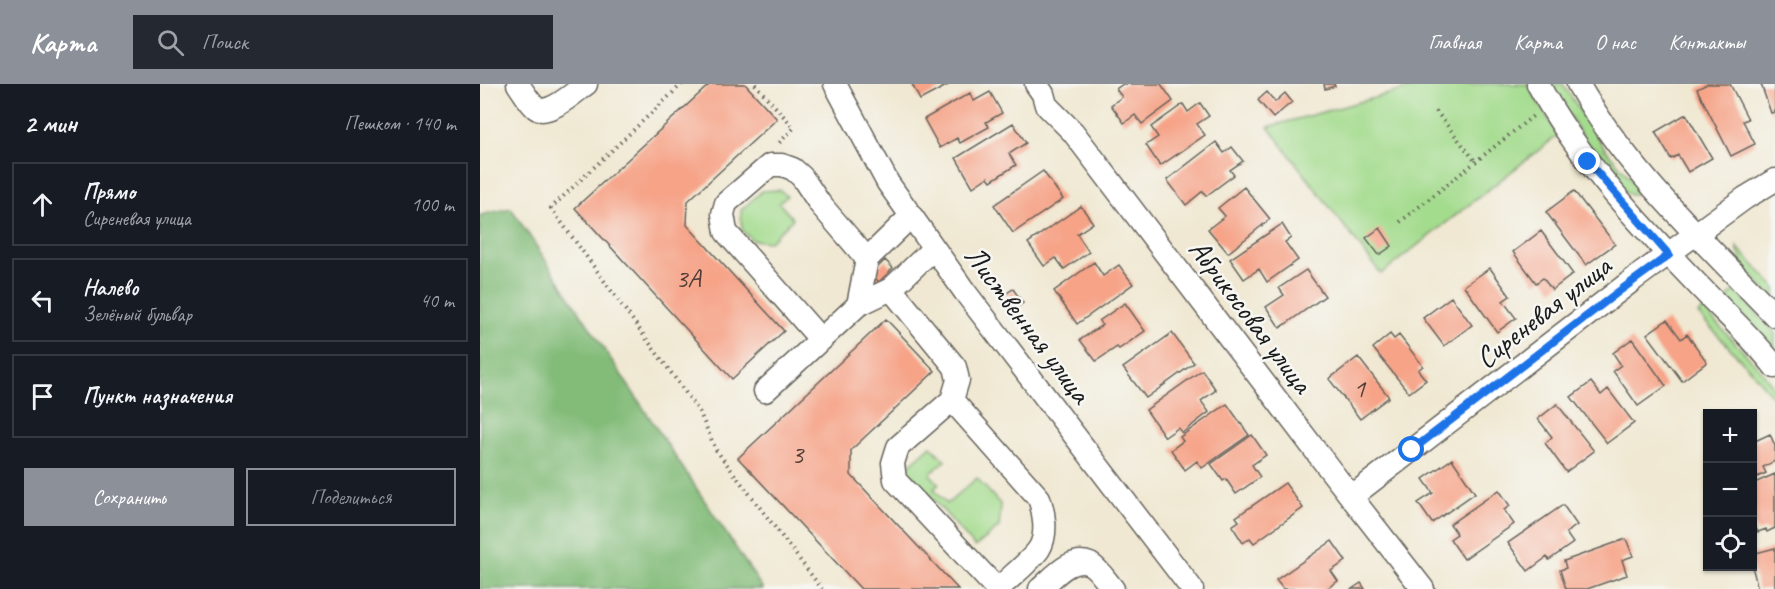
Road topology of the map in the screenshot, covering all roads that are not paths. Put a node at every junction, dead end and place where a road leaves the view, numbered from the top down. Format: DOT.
graph roads {
  1 [pos="518,84"];
  2 [pos="586,84"];
  3 [pos="835,84"];
  4 [pos="1538,84"];
  5 [pos="1578,84"];
  6 [pos="1046,87"];
  7 [pos="1775,180"];
  8 [pos="911,216"];
  9 [pos="1696,234"];
  10 [pos="934,248"];
  11 [pos="1669,255"];
  12 [pos="867,259"];
  13 [pos="891,289"];
  14 [pos="858,305"];
  15 [pos="1775,316"];
  16 [pos="820,340"];
  17 [pos="1775,367"];
  18 [pos="765,391"];
  19 [pos="952,400"];
  20 [pos="1352,497"];
  21 [pos="1424,587"];
  22 [pos="998,589"];
  23 [pos="1040,589"];
  24 [pos="1113,589"];
  25 [pos="1192,589"];
  1 -- 2 [label="street"];
  3 -- 8 [label="street, Лиственная улица"];
  4 -- 11 [label="street"];
  5 -- 9 [label="street"];
  6 -- 20 [label="street, Абрикосовая улица"];
  7 -- 9 [label="street, Сиреневая улица"];
  8 -- 10 [label="street, Лиственная улица"];
  8 -- 12 [label="street"];
  9 -- 11 [label="street, Сиреневая улица"];
  9 -- 15 [label="street"];
  10 -- 13 [label="street"];
  10 -- 25 [label="street, Лиственная улица"];
  11 -- 17 [label="street"];
  11 -- 20 [label="street, Сиреневая улица"];
  12 -- 14 [label="street"];
  12 -- 16 [label="street"];
  13 -- 14 [label="street"];
  13 -- 19 [label="street"];
  14 -- 16 [label="street"];
  16 -- 18 [label="street"];
  19 -- 22 [label="street"];
  19 -- 22 [label="street"];
  20 -- 21 [label="street, Абрикосовая улица"];
  23 -- 24 [label="street"];
}
